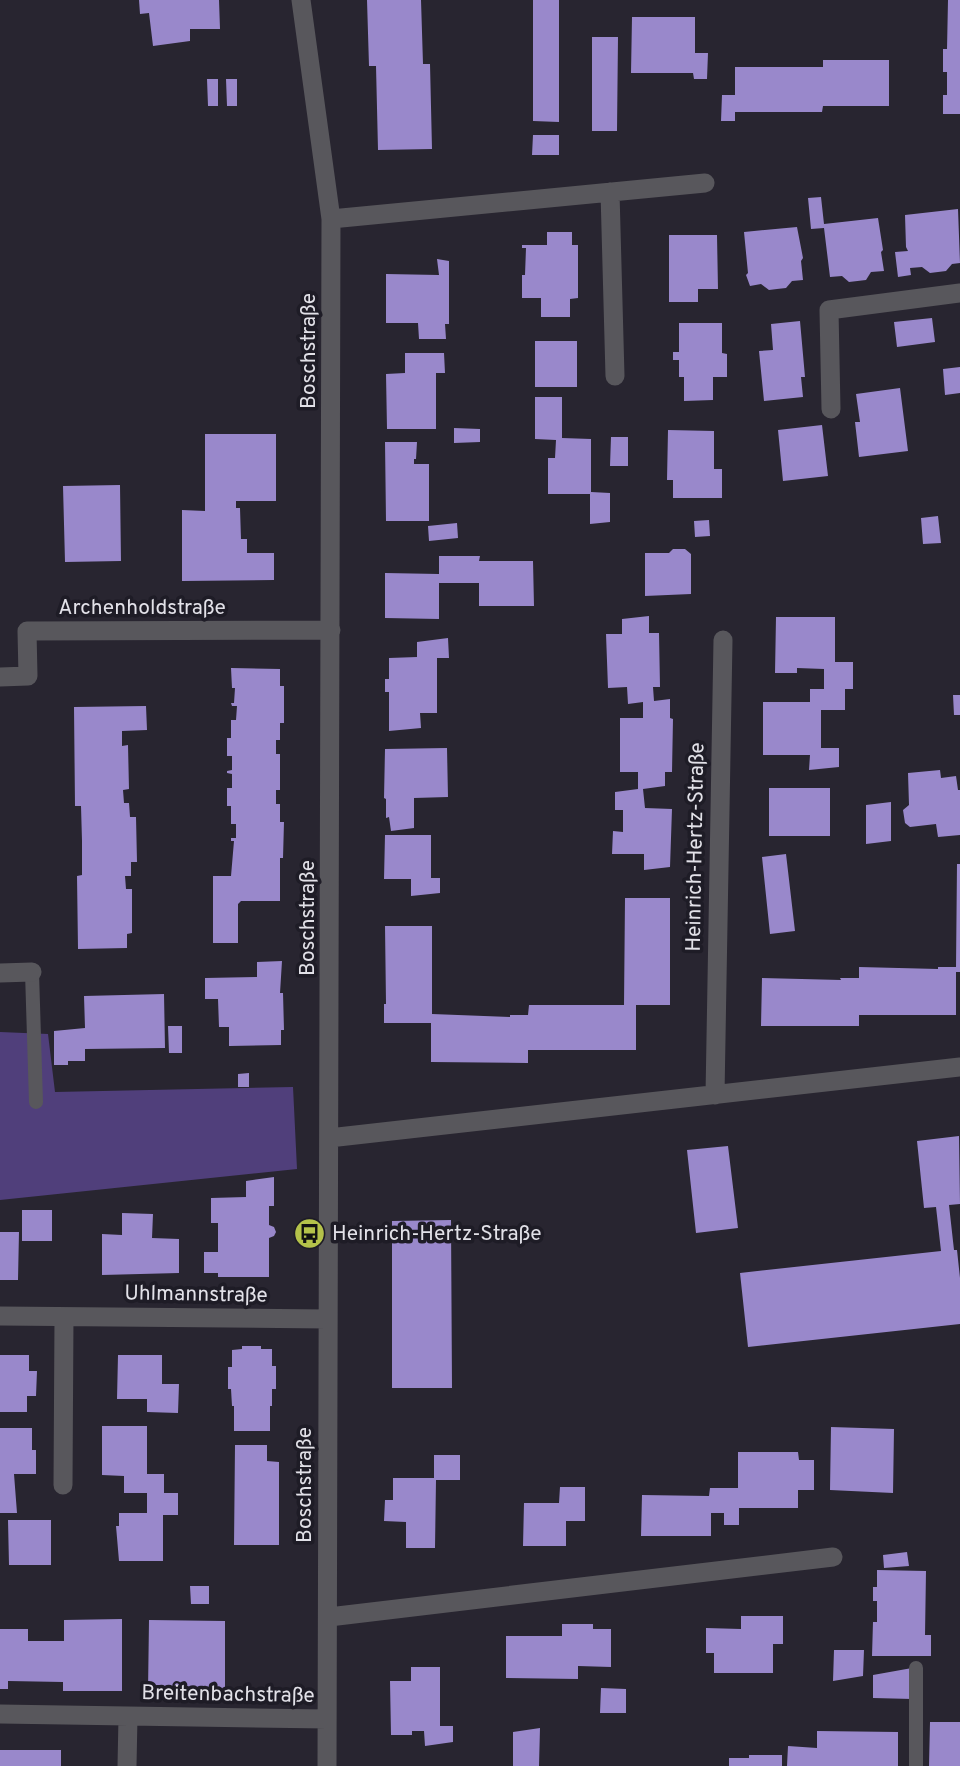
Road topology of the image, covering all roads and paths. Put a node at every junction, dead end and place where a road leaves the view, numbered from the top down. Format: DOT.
graph roads {
  1 [pos="301,0"];
  2 [pos="705,183"];
  3 [pos="610,192"];
  4 [pos="331,219"];
  5 [pos="960,293"];
  6 [pos="615,376"];
  7 [pos="831,410"];
  8 [pos="331,630"];
  9 [pos="723,640"];
  10 [pos="0,677"];
  11 [pos="32,972"];
  12 [pos="0,974"];
  13 [pos="960,1067"];
  14 [pos="715,1096"];
  15 [pos="36,1102"];
  16 [pos="329,1138"];
  17 [pos="0,1316"];
  18 [pos="64,1317"];
  19 [pos="327,1319"];
  20 [pos="63,1485"];
  21 [pos="833,1557"];
  22 [pos="329,1617"];
  23 [pos="916,1668"];
  24 [pos="0,1714"];
  25 [pos="128,1717"];
  26 [pos="327,1719"];
  27 [pos="127,1766"];
  28 [pos="327,1766"];
  29 [pos="916,1766"];
  1 -- 4 [label="street, Boschstraße"];
  2 -- 3 [label="street"];
  3 -- 4 [label="street"];
  3 -- 6 [label="street"];
  4 -- 8 [label="street, Boschstraße"];
  5 -- 7 [label="street"];
  8 -- 10 [label="street, Archenholdstraße"];
  8 -- 16 [label="street, Boschstraße"];
  9 -- 14 [label="street, Heinrich-Hertz-Straße"];
  11 -- 12 [label="street"];
  11 -- 15 [label="lane"];
  13 -- 14 [label="street"];
  14 -- 16 [label="street"];
  16 -- 19 [label="street, Boschstraße"];
  17 -- 18 [label="street, Uhlmannstraße"];
  18 -- 19 [label="street, Uhlmannstraße"];
  18 -- 20 [label="street"];
  19 -- 22 [label="street, Boschstraße"];
  21 -- 22 [label="street"];
  22 -- 26 [label="street, Boschstraße"];
  23 -- 29 [label="lane"];
  24 -- 25 [label="street, Breitenbachstraße"];
  25 -- 26 [label="street, Breitenbachstraße"];
  25 -- 27 [label="street, Breitenbachstraße"];
  26 -- 28 [label="street, Boschstraße"];
}
